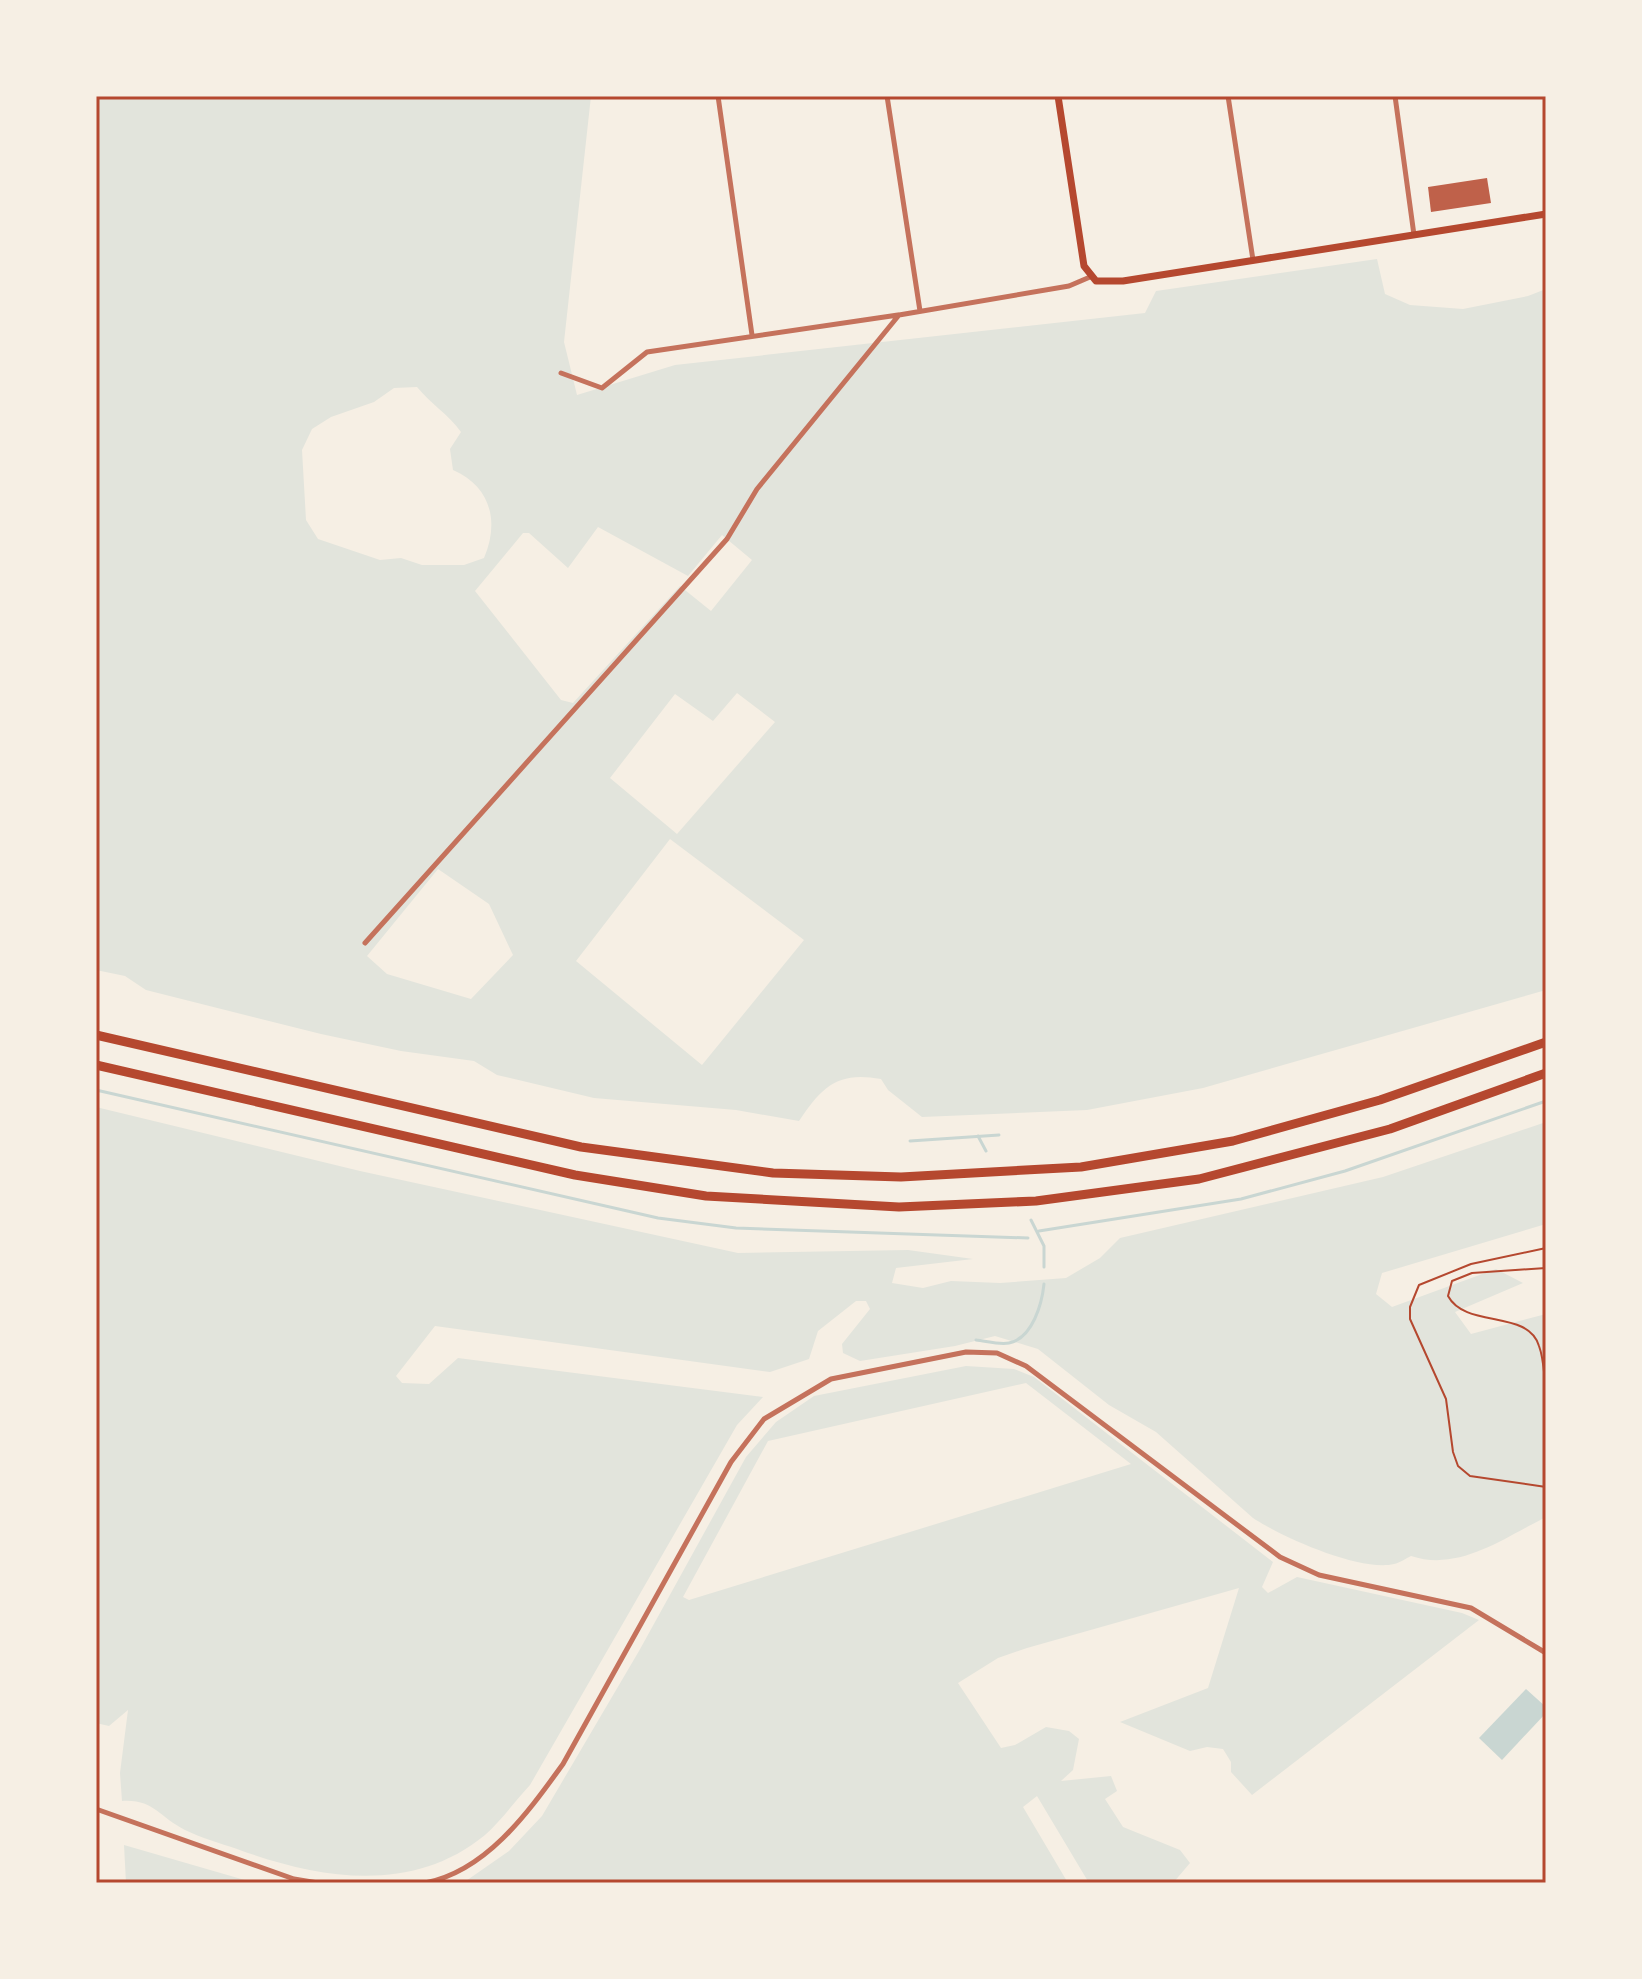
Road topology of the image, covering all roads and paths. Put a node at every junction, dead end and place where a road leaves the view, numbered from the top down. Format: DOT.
graph roads {
  1 [pos="718,96"];
  2 [pos="887,96"];
  3 [pos="1058,96"];
  4 [pos="1228,96"];
  5 [pos="1395,96"];
  6 [pos="1546,214"];
  7 [pos="1414,235"];
  8 [pos="1253,260"];
  9 [pos="1090,277"];
  10 [pos="920,311"];
  11 [pos="899,315"];
  12 [pos="752,335"];
  13 [pos="561,373"];
  14 [pos="365,943"];
  15 [pos="96,1035"];
  16 [pos="1546,1042"];
  17 [pos="96,1065"];
  18 [pos="1546,1073"];
  19 [pos="1546,1248"];
  20 [pos="1546,1268"];
  21 [pos="1546,1390"];
  22 [pos="1546,1487"];
  23 [pos="1546,1653"];
  24 [pos="96,1809"];
  25 [pos="318,1883"];
  26 [pos="425,1883"];
  1 -- 12 [label="street"];
  2 -- 10 [label="street"];
  3 -- 9 [label="main road"];
  4 -- 8 [label="street"];
  5 -- 7 [label="street"];
  6 -- 7 [label="main road"];
  7 -- 8 [label="main road"];
  8 -- 9 [label="main road"];
  9 -- 10 [label="street"];
  10 -- 11 [label="street"];
  11 -- 12 [label="street"];
  11 -- 14 [label="street"];
  12 -- 13 [label="street"];
  15 -- 16 [label="highway"];
  17 -- 18 [label="highway"];
  19 -- 22 [label="path"];
  20 -- 21 [label="path"];
  23 -- 26 [label="street"];
  24 -- 25 [label="street"];
}
